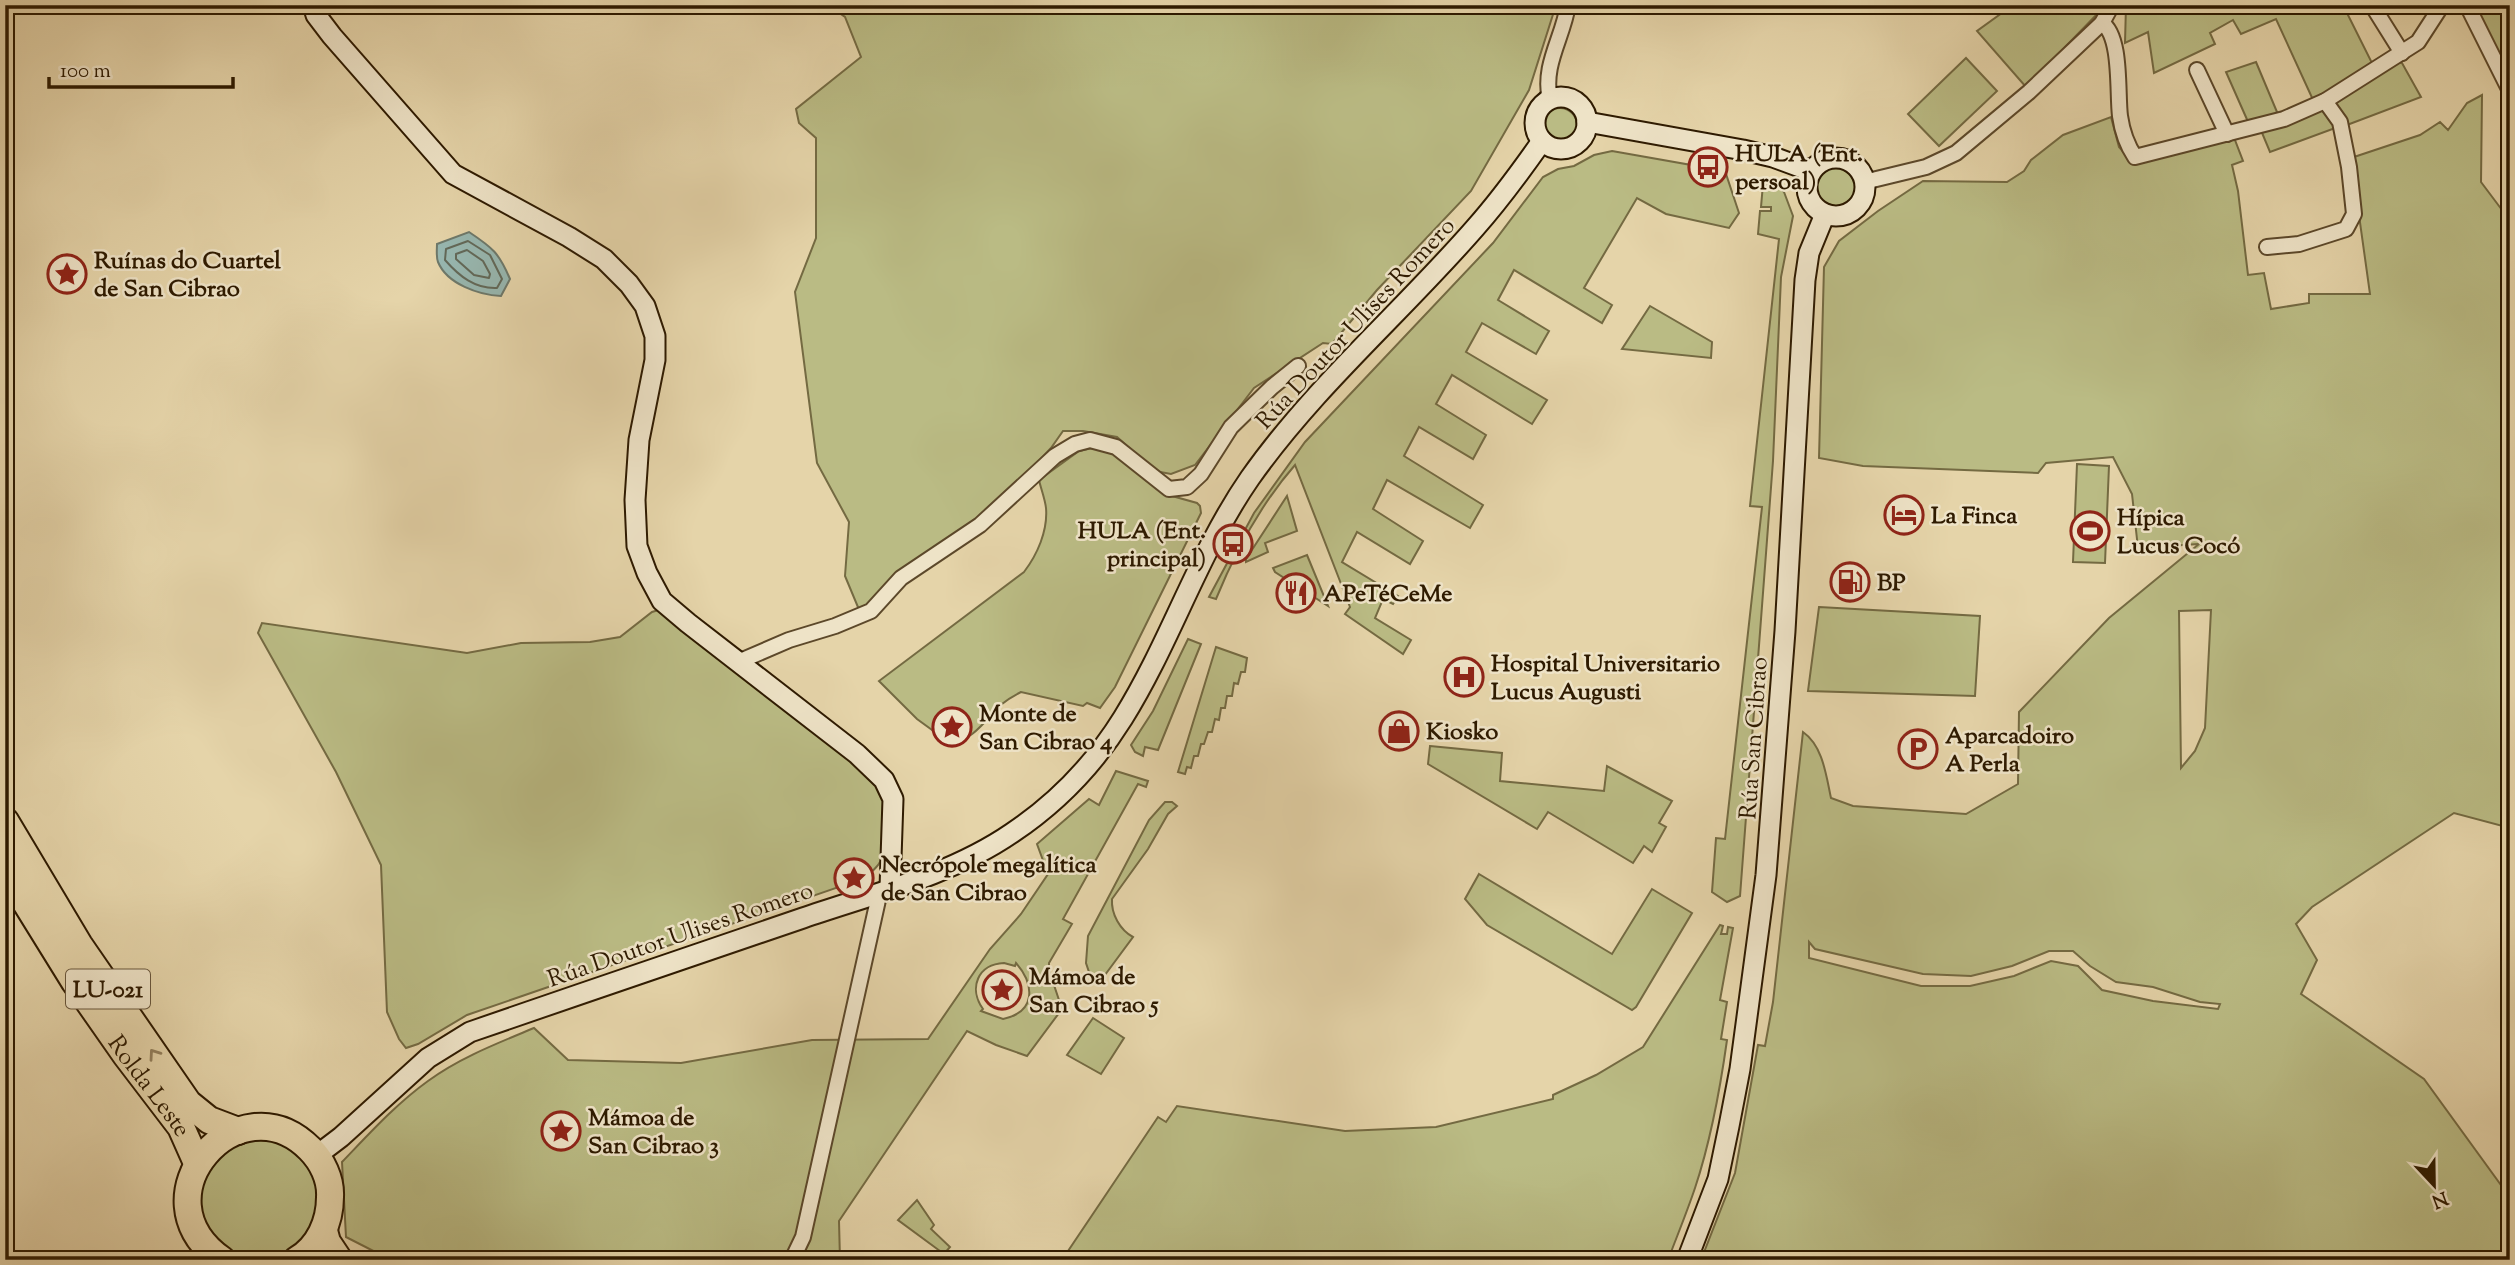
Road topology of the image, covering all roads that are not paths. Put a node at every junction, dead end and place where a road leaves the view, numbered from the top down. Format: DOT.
graph roads {
  1 [pos="313,5"];
  2 [pos="1568,5"];
  3 [pos="2112,5"];
  4 [pos="2372,5"];
  5 [pos="2442,5"];
  6 [pos="2467,5"];
  7 [pos="2102,23"];
  8 [pos="2402,53"];
  9 [pos="2197,70"];
  10 [pos="2510,91"];
  11 [pos="1550,100"];
  12 [pos="2325,101"];
  13 [pos="1587,122"];
  14 [pos="2227,134"];
  15 [pos="1542,141"];
  16 [pos="1811,171"];
  17 [pos="1864,182"];
  18 [pos="1825,214"];
  19 [pos="2267,247"];
  20 [pos="1298,366"];
  21 [pos="738,662"];
  22 [pos="5,821"];
  23 [pos="5,869"];
  24 [pos="885,890"];
  25 [pos="238,1131"];
  26 [pos="316,1156"];
  27 [pos="197,1163"];
  28 [pos="324,1231"];
  29 [pos="222,1260"];
  30 [pos="297,1260"];
  31 [pos="338,1260"];
  32 [pos="792,1260"];
  33 [pos="1688,1260"];
  1 -- 21 [label="street"];
  2 -- 11 [label="street"];
  3 -- 7 [label="street"];
  4 -- 8 [label="street"];
  5 -- 8 [label="street"];
  6 -- 10 [label="street"];
  7 -- 14 [label="street"];
  7 -- 17 [label="street"];
  8 -- 12 [label="street"];
  9 -- 14 [label="street"];
  11 -- 13 [label="street"];
  11 -- 15 [label="street"];
  12 -- 14 [label="street"];
  12 -- 19 [label="street"];
  13 -- 15 [label="street"];
  13 -- 16 [label="street"];
  15 -- 24 [label="street, Rúa Doutor Ulises Romero"];
  16 -- 17 [label="street"];
  16 -- 18 [label="street"];
  17 -- 18 [label="street"];
  18 -- 33 [label="street, Rúa San Cibrao"];
  20 -- 21 [label="street"];
  21 -- 24 [label="street"];
  25 -- 22 [label="highway, Rolda Leste / LU-021, one-way"];
  23 -- 27 [label="highway, Rolda Leste / LU-021"];
  24 -- 26 [label="street, Rúa Doutor Ulises Romero"];
  24 -- 32 [label="street"];
  25 -- 26 [label="highway, Rolda Leste / LU-021"];
  25 -- 27 [label="highway, Rolda Leste / LU-021"];
  26 -- 28 [label="highway, Rolda Leste / LU-021"];
  27 -- 29 [label="highway, Rolda Leste / LU-021"];
  28 -- 30 [label="highway"];
  28 -- 31 [label="highway"];
}
